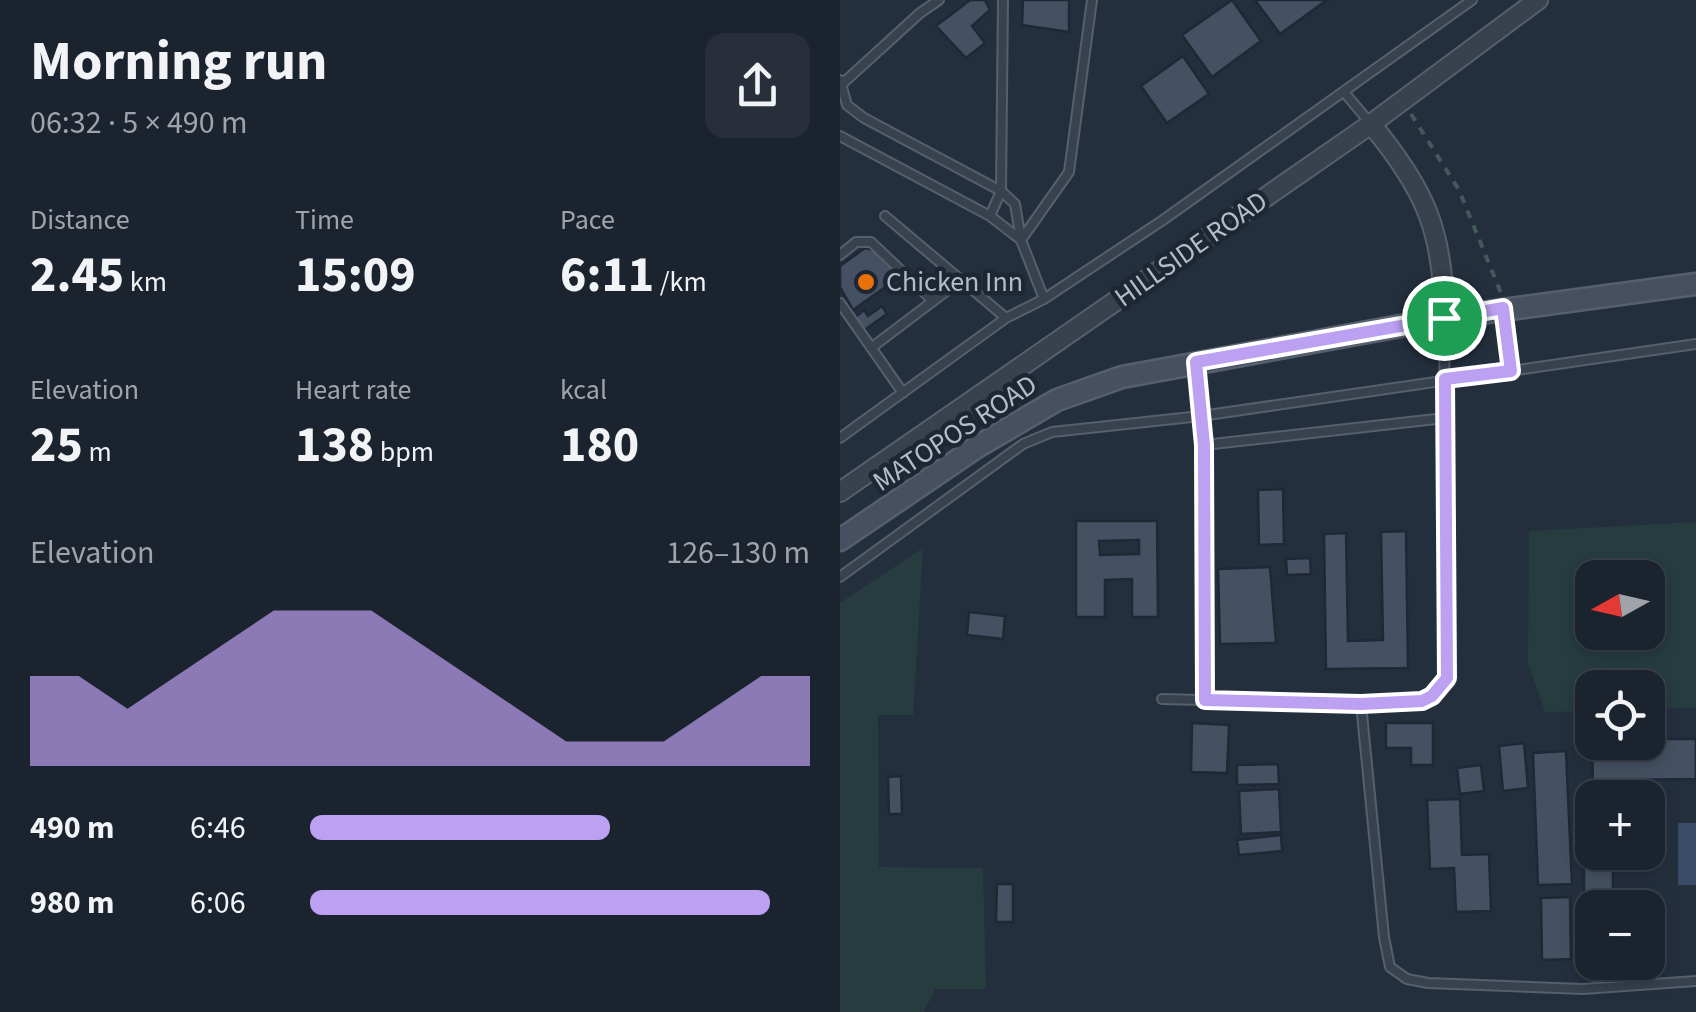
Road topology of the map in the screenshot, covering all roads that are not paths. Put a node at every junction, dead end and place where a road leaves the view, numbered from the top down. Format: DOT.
graph roads {
  1 [pos="939,0"];
  2 [pos="1002,0"];
  3 [pos="1092,0"];
  4 [pos="1472,0"];
  5 [pos="1538,0"];
  6 [pos="841,82"];
  7 [pos="1344,92"];
  8 [pos="844,105"];
  9 [pos="1371,124"];
  10 [pos="840,136"];
  11 [pos="1001,191"];
  12 [pos="885,216"];
  13 [pos="990,216"];
  14 [pos="1022,240"];
  15 [pos="840,255"];
  16 [pos="961,280"];
  17 [pos="1696,284"];
  18 [pos="1044,299"];
  19 [pos="933,301"];
  20 [pos="840,304"];
  21 [pos="1006,318"];
  22 [pos="1444,318"];
  23 [pos="1696,344"];
  24 [pos="871,348"];
  25 [pos="1196,362"];
  26 [pos="1445,379"];
  27 [pos="903,394"];
  28 [pos="1201,416"];
  29 [pos="1445,418"];
  30 [pos="840,438"];
  31 [pos="1204,445"];
  32 [pos="840,492"];
  33 [pos="840,540"];
  34 [pos="840,577"];
  35 [pos="1162,698"];
  36 [pos="1205,700"];
  37 [pos="1361,704"];
  38 [pos="1696,981"];
  1 -- 6 [label="lane"];
  2 -- 11 [label="lane"];
  3 -- 14 [label="lane"];
  4 -- 7 [label="lane"];
  5 -- 9 [label="street, HILLSIDE ROAD"];
  6 -- 8 [label="lane"];
  7 -- 9 [label="lane"];
  7 -- 18 [label="lane"];
  8 -- 11 [label="lane"];
  9 -- 22 [label="street"];
  9 -- 32 [label="street, HILLSIDE ROAD"];
  10 -- 13 [label="lane"];
  11 -- 13 [label="lane"];
  11 -- 14 [label="lane"];
  12 -- 16 [label="lane"];
  13 -- 14 [label="lane"];
  14 -- 18 [label="lane"];
  15 -- 19 [label="lane"];
  16 -- 19 [label="lane"];
  16 -- 21 [label="lane"];
  17 -- 22 [label="main road, MATOPOS ROAD"];
  18 -- 21 [label="lane"];
  19 -- 24 [label="lane"];
  20 -- 24 [label="lane"];
  21 -- 27 [label="lane"];
  22 -- 25 [label="main road, MATOPOS ROAD"];
  22 -- 26 [label="lane"];
  23 -- 26 [label="lane"];
  24 -- 27 [label="lane"];
  25 -- 28 [label="lane"];
  25 -- 33 [label="main road, MATOPOS ROAD"];
  26 -- 28 [label="lane"];
  26 -- 29 [label="lane"];
  27 -- 30 [label="lane"];
  28 -- 31 [label="lane"];
  28 -- 34 [label="lane"];
  29 -- 31 [label="lane"];
  29 -- 37 [label="lane"];
  31 -- 36 [label="lane"];
  35 -- 36 [label="lane"];
  36 -- 37 [label="lane"];
  37 -- 38 [label="lane"];
}
